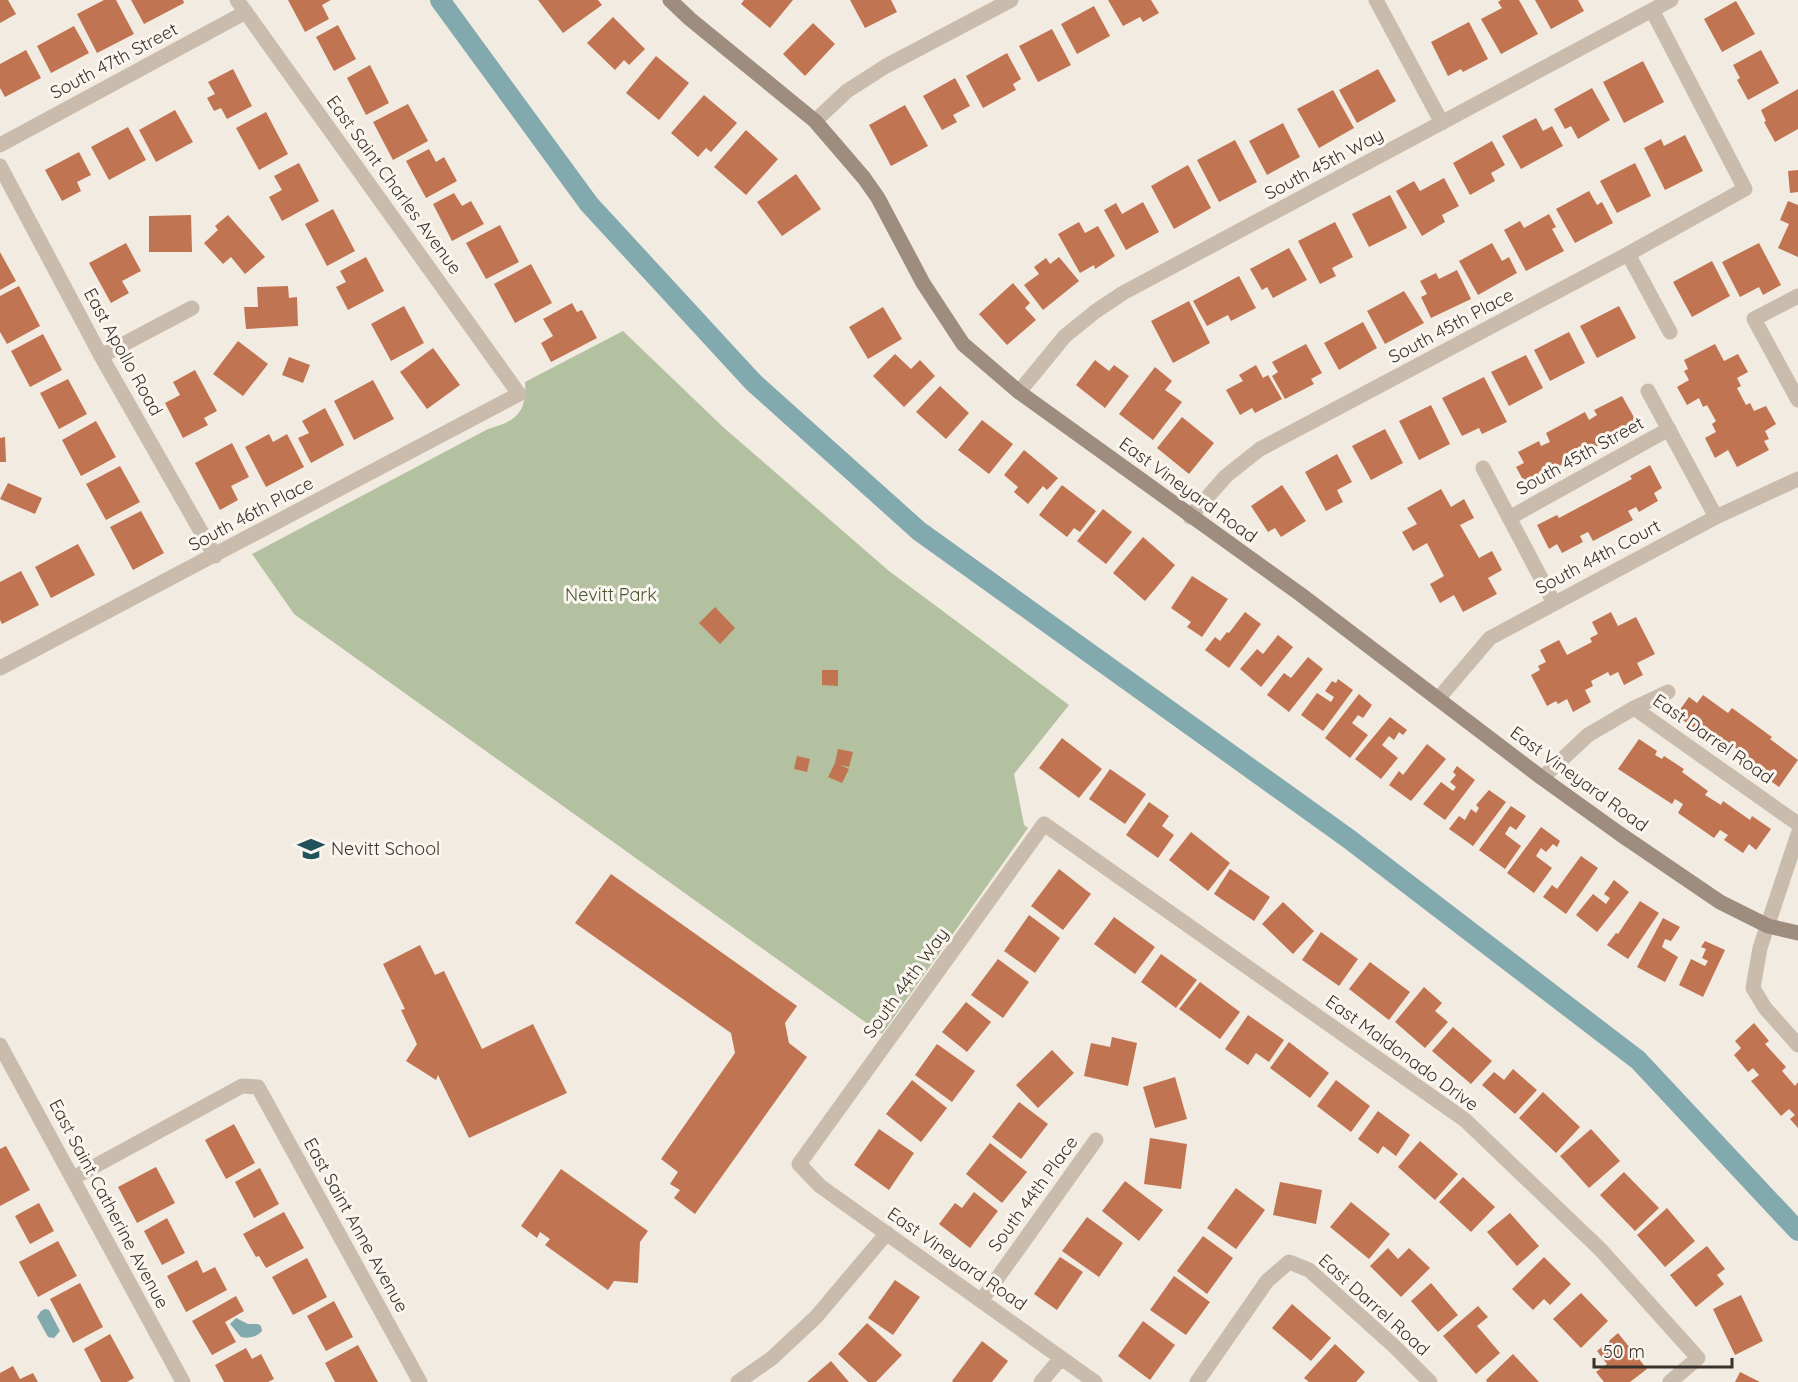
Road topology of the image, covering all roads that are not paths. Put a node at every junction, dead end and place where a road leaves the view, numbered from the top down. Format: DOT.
graph roads {
  1 [pos="670,0"];
  2 [pos="1011,0"];
  3 [pos="1376,0"];
  4 [pos="1671,0"];
  5 [pos="242,6"];
  6 [pos="1652,10"];
  7 [pos="814,121"];
  8 [pos="1442,123"];
  9 [pos="0,145"];
  10 [pos="0,166"];
  11 [pos="1628,254"];
  12 [pos="1798,296"];
  13 [pos="192,308"];
  14 [pos="1670,332"];
  15 [pos="101,356"];
  16 [pos="1648,391"];
  17 [pos="1019,392"];
  18 [pos="519,394"];
  19 [pos="1798,400"];
  20 [pos="1669,429"];
  21 [pos="1483,468"];
  22 [pos="1798,479"];
  23 [pos="1190,517"];
  24 [pos="1716,517"];
  25 [pos="1509,518"];
  26 [pos="215,556"];
  27 [pos="1554,603"];
  28 [pos="0,668"];
  29 [pos="1668,692"];
  30 [pos="1438,699"];
  31 [pos="1634,708"];
  32 [pos="1542,778"];
  33 [pos="1044,824"];
  34 [pos="1798,824"];
  35 [pos="1798,834"];
  36 [pos="1768,926"];
  37 [pos="1798,933"];
  38 [pos="0,1045"];
  39 [pos="1798,1046"];
  40 [pos="1096,1140"];
  41 [pos="799,1164"];
  42 [pos="73,1178"];
  43 [pos="887,1233"];
  44 [pos="981,1301"];
  45 [pos="1061,1358"];
  46 [pos="183,1382"];
  47 [pos="420,1382"];
  48 [pos="738,1382"];
  49 [pos="1041,1382"];
  50 [pos="1095,1382"];
  51 [pos="1197,1382"];
  52 [pos="1430,1382"];
  53 [pos="1670,1382"];
  1 -- 7 [label="street, East Vineyard Road"];
  2 -- 7 [label="street"];
  3 -- 8 [label="street"];
  4 -- 6 [label="street, South 45th Way"];
  5 -- 9 [label="street, South 47th Street"];
  5 -- 18 [label="street, East Saint Charles Avenue"];
  6 -- 8 [label="street, South 45th Way"];
  6 -- 11 [label="street, South 45th Place"];
  7 -- 17 [label="street, East Vineyard Road"];
  8 -- 17 [label="street, South 45th Way"];
  10 -- 15 [label="street, East Apollo Road"];
  11 -- 14 [label="street"];
  11 -- 23 [label="street, South 45th Place"];
  12 -- 19 [label="street"];
  13 -- 15 [label="street"];
  15 -- 26 [label="street, East Apollo Road"];
  16 -- 20 [label="street"];
  17 -- 23 [label="street, East Vineyard Road"];
  18 -- 26 [label="street, South 46th Place"];
  20 -- 24 [label="street"];
  20 -- 25 [label="street, South 45th Street"];
  21 -- 25 [label="street"];
  22 -- 24 [label="street, South 44th Court"];
  23 -- 30 [label="street, East Vineyard Road"];
  24 -- 27 [label="street, South 44th Court"];
  25 -- 27 [label="street"];
  26 -- 28 [label="street, South 46th Place"];
  27 -- 30 [label="street, South 44th Court"];
  29 -- 31 [label="street"];
  30 -- 32 [label="street, East Vineyard Road"];
  31 -- 32 [label="street"];
  31 -- 34 [label="street, East Darrel Road"];
  32 -- 36 [label="street, East Vineyard Road"];
  33 -- 41 [label="street, South 44th Way"];
  33 -- 53 [label="street, East Maldonado Drive"];
  35 -- 36 [label="street"];
  36 -- 37 [label="street, East Vineyard Road"];
  36 -- 39 [label="street"];
  38 -- 42 [label="street, East Saint Catherine Avenue"];
  40 -- 44 [label="street, South 44th Place"];
  41 -- 43 [label="street, East Vineyard Road"];
  42 -- 46 [label="street, East Saint Catherine Avenue"];
  42 -- 47 [label="street, East Saint Anne Avenue"];
  43 -- 44 [label="street, East Vineyard Road"];
  43 -- 48 [label="street"];
  44 -- 45 [label="street, East Vineyard Road"];
  45 -- 49 [label="street"];
  45 -- 50 [label="street, East Vineyard Road"];
  51 -- 52 [label="street, East Darrel Road"];
}
